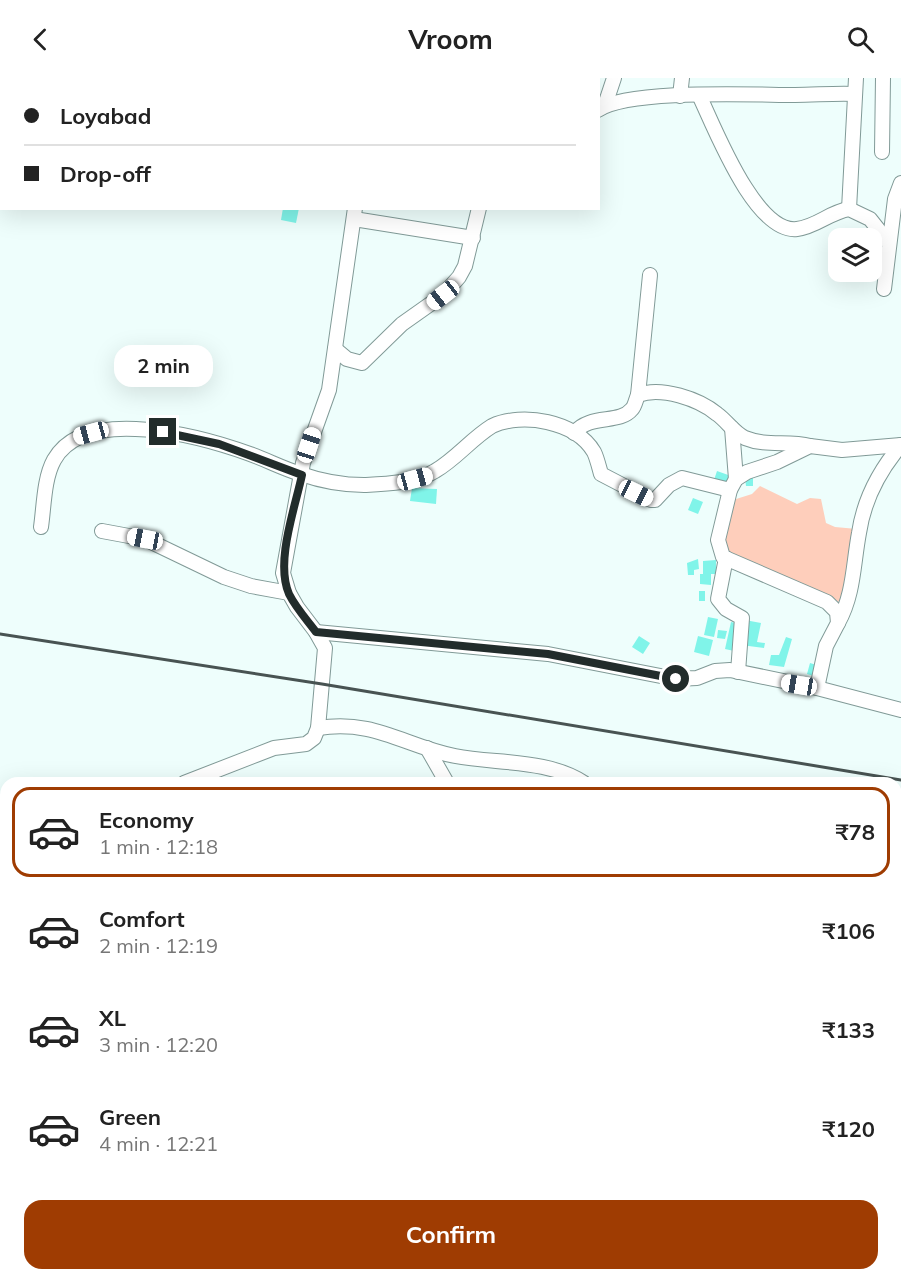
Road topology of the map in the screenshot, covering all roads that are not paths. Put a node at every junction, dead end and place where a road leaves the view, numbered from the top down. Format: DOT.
graph roads {
  1 [pos="614,78"];
  2 [pos="682,78"];
  3 [pos="856,78"];
  4 [pos="883,78"];
  5 [pos="855,94"];
  6 [pos="680,96"];
  7 [pos="699,96"];
  8 [pos="602,108"];
  9 [pos="882,152"];
  10 [pos="901,183"];
  11 [pos="849,209"];
  12 [pos="479,210"];
  13 [pos="354,214"];
  14 [pos="473,238"];
  15 [pos="890,243"];
  16 [pos="894,261"];
  17 [pos="650,275"];
  18 [pos="884,289"];
  19 [pos="335,349"];
  20 [pos="638,395"];
  21 [pos="732,428"];
  22 [pos="574,433"];
  23 [pos="901,445"];
  24 [pos="810,446"];
  25 [pos="303,469"];
  26 [pos="733,485"];
  27 [pos="41,527"];
  28 [pos="102,531"];
  29 [pos="726,558"];
  30 [pos="289,593"];
  31 [pos="838,623"];
  32 [pos="316,632"];
  33 [pos="738,672"];
  34 [pos="817,688"];
  35 [pos="901,710"];
  36 [pos="318,728"];
  37 [pos="427,748"];
  38 [pos="199,777"];
  39 [pos="444,777"];
  40 [pos="572,777"];
  1 -- 8 [label="street"];
  2 -- 6 [label="street"];
  3 -- 5 [label="street"];
  4 -- 9 [label="street"];
  5 -- 7 [label="street"];
  5 -- 11 [label="street"];
  6 -- 7 [label="street"];
  6 -- 8 [label="street"];
  7 -- 11 [label="street"];
  10 -- 15 [label="street"];
  11 -- 15 [label="street"];
  12 -- 14 [label="street"];
  13 -- 14 [label="street"];
  13 -- 19 [label="street"];
  14 -- 19 [label="street"];
  15 -- 16 [label="street"];
  16 -- 18 [label="street"];
  17 -- 20 [label="street"];
  19 -- 25 [label="street"];
  20 -- 21 [label="street"];
  20 -- 22 [label="street"];
  21 -- 24 [label="street"];
  21 -- 26 [label="street"];
  22 -- 25 [label="street"];
  22 -- 26 [label="street"];
  23 -- 24 [label="street"];
  23 -- 31 [label="street"];
  24 -- 26 [label="street"];
  25 -- 27 [label="street"];
  25 -- 30 [label="street"];
  26 -- 29 [label="street"];
  28 -- 30 [label="street"];
  29 -- 31 [label="street"];
  29 -- 33 [label="street"];
  30 -- 32 [label="street"];
  31 -- 34 [label="street"];
  32 -- 33 [label="street"];
  32 -- 36 [label="street"];
  33 -- 34 [label="street"];
  34 -- 35 [label="street"];
  36 -- 37 [label="street"];
  36 -- 38 [label="street"];
  37 -- 39 [label="street"];
  37 -- 40 [label="street"];
}
